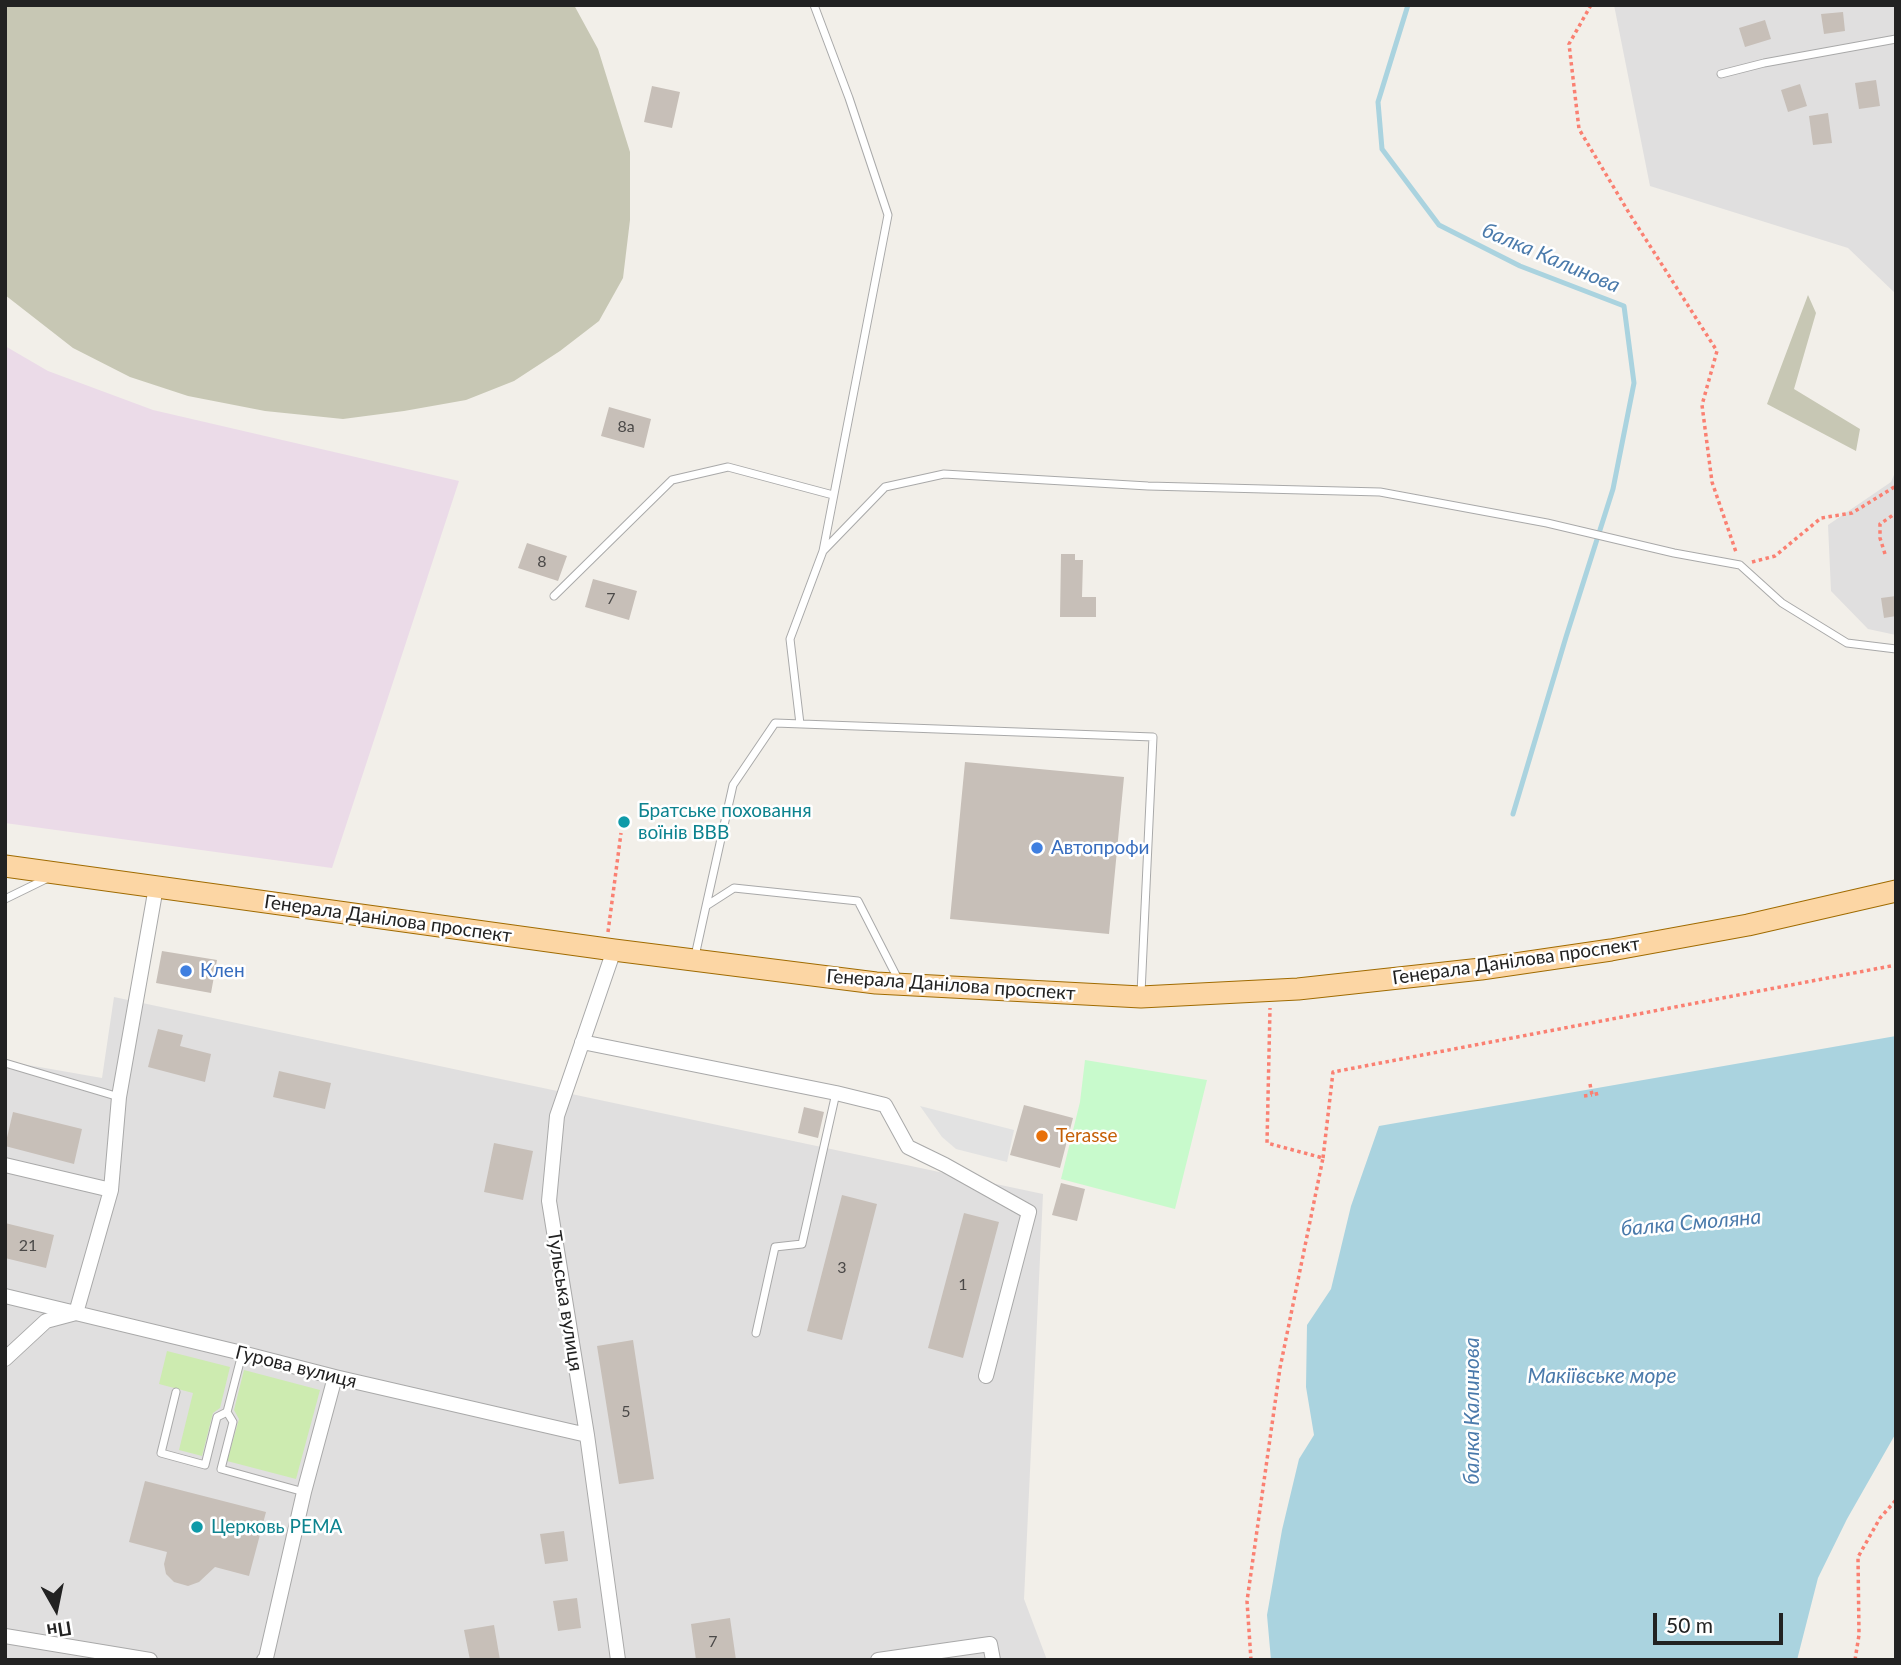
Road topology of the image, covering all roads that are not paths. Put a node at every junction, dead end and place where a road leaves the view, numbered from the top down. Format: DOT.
graph roads {
  1 [pos="814,5"];
  2 [pos="1896,39"];
  3 [pos="1721,74"];
  4 [pos="833,495"];
  5 [pos="823,551"];
  6 [pos="554,596"];
  7 [pos="1896,649"];
  8 [pos="800,724"];
  9 [pos="5,866"];
  10 [pos="58,873"];
  11 [pos="156,887"];
  12 [pos="1896,891"];
  13 [pos="5,899"];
  14 [pos="706,906"];
  15 [pos="610,950"];
  16 [pos="694,960"];
  17 [pos="901,985"];
  18 [pos="1141,997"];
  19 [pos="582,1042"];
  20 [pos="5,1063"];
  21 [pos="836,1093"];
  22 [pos="120,1097"];
  23 [pos="5,1166"];
  24 [pos="111,1190"];
  25 [pos="5,1296"];
  26 [pos="76,1313"];
  27 [pos="756,1333"];
  28 [pos="242,1353"];
  29 [pos="5,1359"];
  30 [pos="986,1376"];
  31 [pos="335,1377"];
  32 [pos="176,1392"];
  33 [pos="227,1412"];
  34 [pos="587,1435"];
  35 [pos="304,1492"];
  36 [pos="5,1636"];
  37 [pos="150,1660"];
  38 [pos="264,1660"];
  39 [pos="618,1660"];
  40 [pos="878,1660"];
  41 [pos="993,1660"];
  1 -- 4 [label="lane"];
  2 -- 3 [label="lane"];
  4 -- 5 [label="lane"];
  4 -- 6 [label="lane"];
  5 -- 7 [label="lane"];
  5 -- 8 [label="lane"];
  8 -- 14 [label="lane"];
  8 -- 18 [label="lane"];
  9 -- 10 [label="main road, Генерала Данілова проспект"];
  10 -- 11 [label="main road, Генерала Данілова проспект"];
  10 -- 13 [label="lane"];
  11 -- 15 [label="main road, Генерала Данілова проспект"];
  11 -- 22 [label="street"];
  12 -- 18 [label="main road, Генерала Данілова проспект"];
  14 -- 16 [label="lane"];
  14 -- 17 [label="lane"];
  15 -- 16 [label="main road, Генерала Данілова проспект"];
  15 -- 19 [label="street, Тульська вулиця"];
  16 -- 17 [label="main road, Генерала Данілова проспект"];
  17 -- 18 [label="main road, Генерала Данілова проспект"];
  19 -- 21 [label="street"];
  19 -- 34 [label="street, Тульська вулиця"];
  20 -- 22 [label="lane"];
  21 -- 27 [label="lane"];
  21 -- 30 [label="street"];
  22 -- 24 [label="street"];
  23 -- 24 [label="street"];
  24 -- 26 [label="street"];
  25 -- 26 [label="street, Гурова вулиця"];
  26 -- 28 [label="street, Гурова вулиця"];
  26 -- 29 [label="street"];
  28 -- 31 [label="street, Гурова вулиця"];
  28 -- 33 [label="lane"];
  31 -- 34 [label="street, Гурова вулиця"];
  31 -- 35 [label="street"];
  32 -- 33 [label="lane"];
  33 -- 35 [label="lane"];
  34 -- 39 [label="street, Тульська вулиця"];
  35 -- 38 [label="street"];
  36 -- 37 [label="street"];
  40 -- 41 [label="street"];
}
